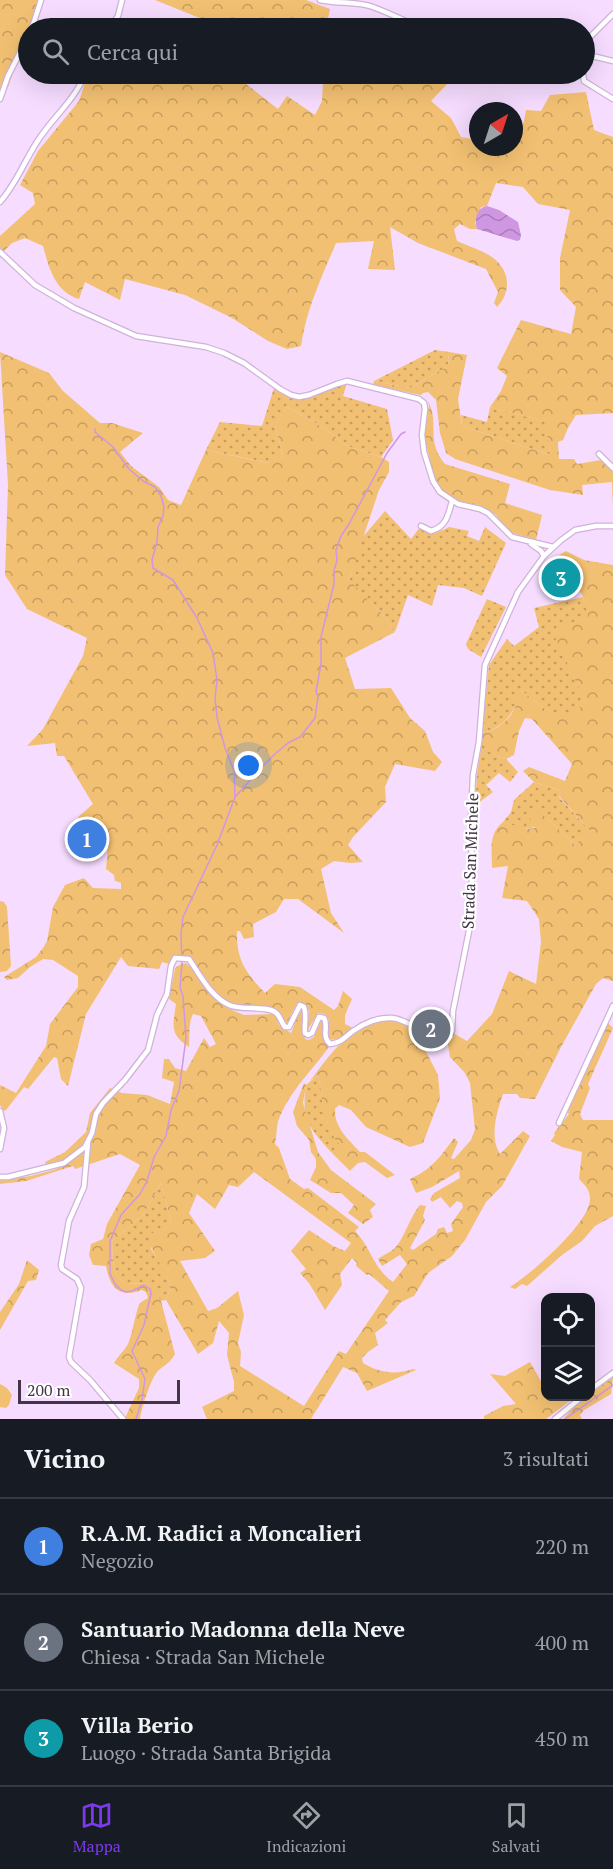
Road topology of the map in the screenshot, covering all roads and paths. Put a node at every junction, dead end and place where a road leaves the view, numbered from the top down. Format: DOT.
graph roads {
  1 [pos="41,0"];
  2 [pos="122,0"];
  3 [pos="320,0"];
  4 [pos="613,14"];
  5 [pos="35,18"];
  6 [pos="117,18"];
  7 [pos="399,18"];
  8 [pos="595,32"];
  9 [pos="18,56"];
  10 [pos="595,56"];
  11 [pos="613,61"];
  12 [pos="81,84"];
  13 [pos="589,84"];
  14 [pos="0,99"];
  15 [pos="613,99"];
  16 [pos="0,202"];
  17 [pos="0,252"];
  18 [pos="599,454"];
  19 [pos="613,468"];
  20 [pos="452,501"];
  21 [pos="421,526"];
  22 [pos="613,526"];
  23 [pos="525,540"];
  24 [pos="553,547"];
  25 [pos="544,556"];
  26 [pos="613,1006"];
  27 [pos="0,1110"];
  28 [pos="559,1123"];
  29 [pos="88,1142"];
  30 [pos="0,1149"];
  31 [pos="0,1177"];
  32 [pos="613,1373"];
  33 [pos="595,1387"];
  34 [pos="577,1401"];
  35 [pos="123,1419"];
  36 [pos="555,1419"];
  1 -- 5 [label="street"];
  2 -- 6 [label="street"];
  3 -- 7 [label="street"];
  4 -- 8 [label="street"];
  9 -- 14 [label="street"];
  10 -- 11 [label="street"];
  12 -- 16 [label="street"];
  13 -- 15 [label="street"];
  17 -- 20 [label="street"];
  18 -- 19 [label="street"];
  20 -- 21 [label="street"];
  20 -- 23 [label="street"];
  22 -- 24 [label="street"];
  23 -- 24 [label="street"];
  23 -- 25 [label="street"];
  24 -- 25 [label="street"];
  25 -- 29 [label="street, Strada San Michele"];
  26 -- 28 [label="street"];
  27 -- 30 [label="street"];
  29 -- 31 [label="street"];
  29 -- 35 [label="street"];
  32 -- 33 [label="street"];
  34 -- 36 [label="street"];
}
